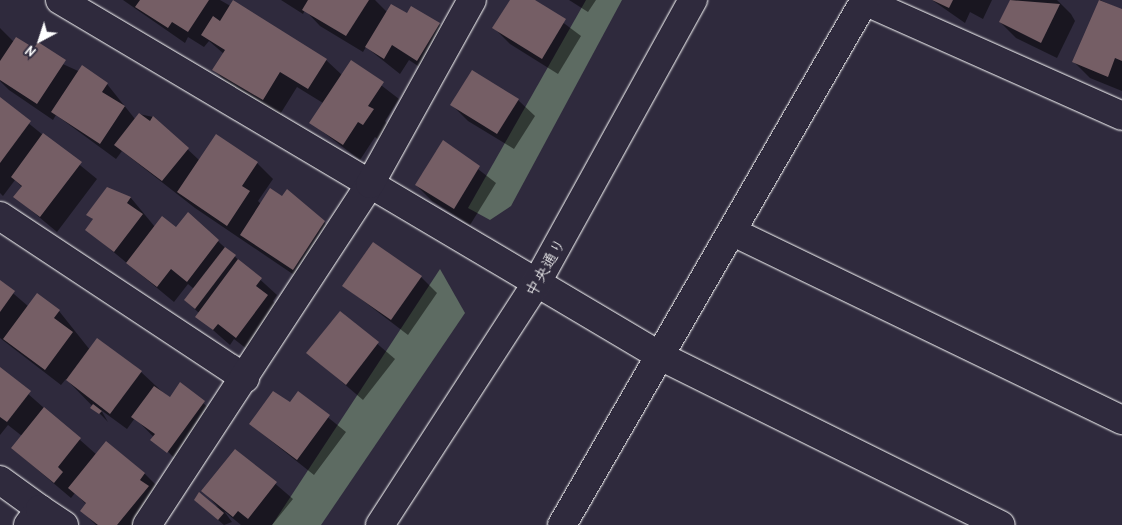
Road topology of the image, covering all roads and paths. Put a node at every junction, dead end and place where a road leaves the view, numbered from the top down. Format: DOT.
graph roads {
  1 [pos="60,0"];
  2 [pos="472,0"];
  3 [pos="694,0"];
  4 [pos="864,1"];
  5 [pos="1122,116"];
  6 [pos="370,184"];
  7 [pos="0,216"];
  8 [pos="735,233"];
  9 [pos="536,284"];
  10 [pos="662,357"];
  11 [pos="245,378"];
  12 [pos="1122,420"];
  13 [pos="0,480"];
  14 [pos="34,517"];
  15 [pos="64,525"];
  16 [pos="147,525"];
  17 [pos="380,525"];
  18 [pos="562,525"];
  19 [pos="1001,525"];
  1 -- 6 [label="street"];
  2 -- 6 [label="street"];
  3 -- 9 [label="street, 中央通り"];
  4 -- 5 [label="street"];
  4 -- 8 [label="street"];
  6 -- 9 [label="street"];
  6 -- 11 [label="street"];
  7 -- 11 [label="street"];
  8 -- 10 [label="street"];
  8 -- 12 [label="street"];
  9 -- 10 [label="street"];
  9 -- 17 [label="street, 中央通り"];
  10 -- 18 [label="street"];
  10 -- 19 [label="street"];
  11 -- 16 [label="street"];
  13 -- 14 [label="street"];
  14 -- 15 [label="street"];
}
